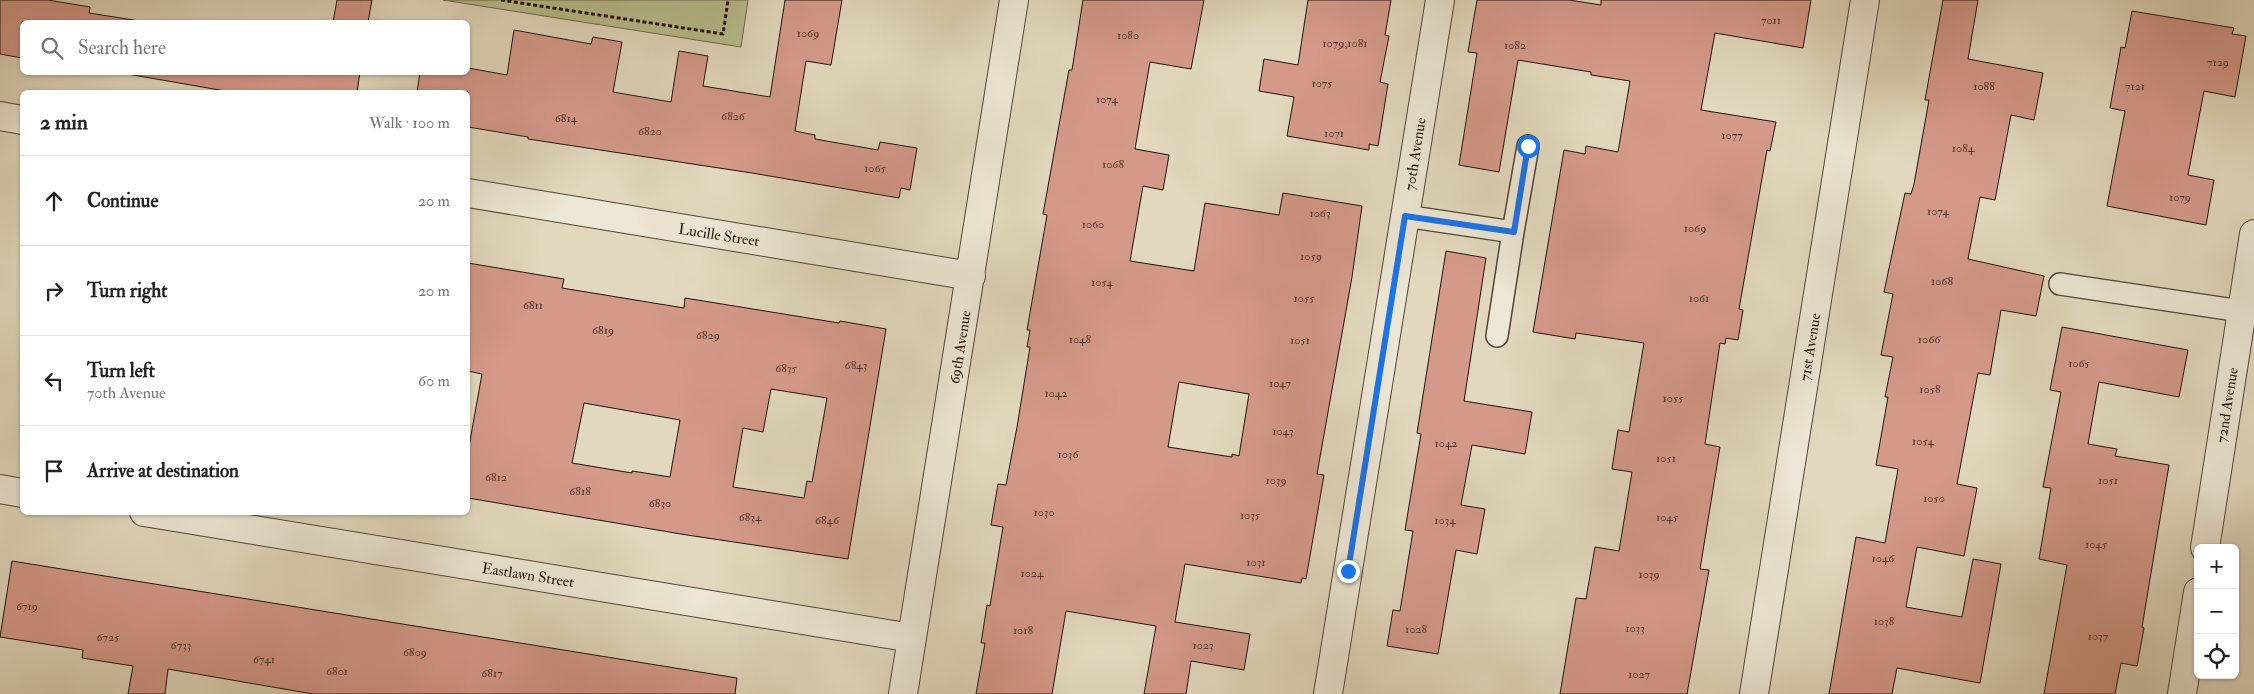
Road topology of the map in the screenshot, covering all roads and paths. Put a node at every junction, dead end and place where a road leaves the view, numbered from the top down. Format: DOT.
graph roads {
  1 [pos="501,0"];
  2 [pos="728,0"];
  3 [pos="1014,0"];
  4 [pos="1440,0"];
  5 [pos="1865,0"];
  6 [pos="0,116"];
  7 [pos="20,120"];
  8 [pos="1528,146"];
  9 [pos="470,193"];
  10 [pos="1405,216"];
  11 [pos="1514,232"];
  12 [pos="2254,234"];
  13 [pos="971,276"];
  14 [pos="2060,284"];
  15 [pos="2241,311"];
  16 [pos="1497,336"];
  17 [pos="0,489"];
  18 [pos="20,493"];
  19 [pos="162,515"];
  20 [pos="2206,544"];
  21 [pos="2194,618"];
  22 [pos="912,638"];
  23 [pos="903,694"];
  24 [pos="1328,694"];
  25 [pos="1754,694"];
  26 [pos="2182,694"];
  1 -- 2 [label="path"];
  3 -- 13 [label="street, 69th Avenue"];
  4 -- 10 [label="street, 70th Avenue"];
  5 -- 25 [label="street, 71st Avenue"];
  6 -- 7 [label="street"];
  8 -- 11 [label="lane"];
  9 -- 13 [label="street, Lucille Street"];
  10 -- 11 [label="lane"];
  10 -- 24 [label="street, 70th Avenue"];
  11 -- 16 [label="lane"];
  12 -- 15 [label="street, 72nd Avenue"];
  13 -- 22 [label="street, 69th Avenue"];
  14 -- 15 [label="lane"];
  15 -- 20 [label="street, 72nd Avenue"];
  17 -- 18 [label="street"];
  19 -- 22 [label="street, Eastlawn Street"];
  21 -- 26 [label="street"];
  22 -- 23 [label="street, 69th Avenue"];
}
